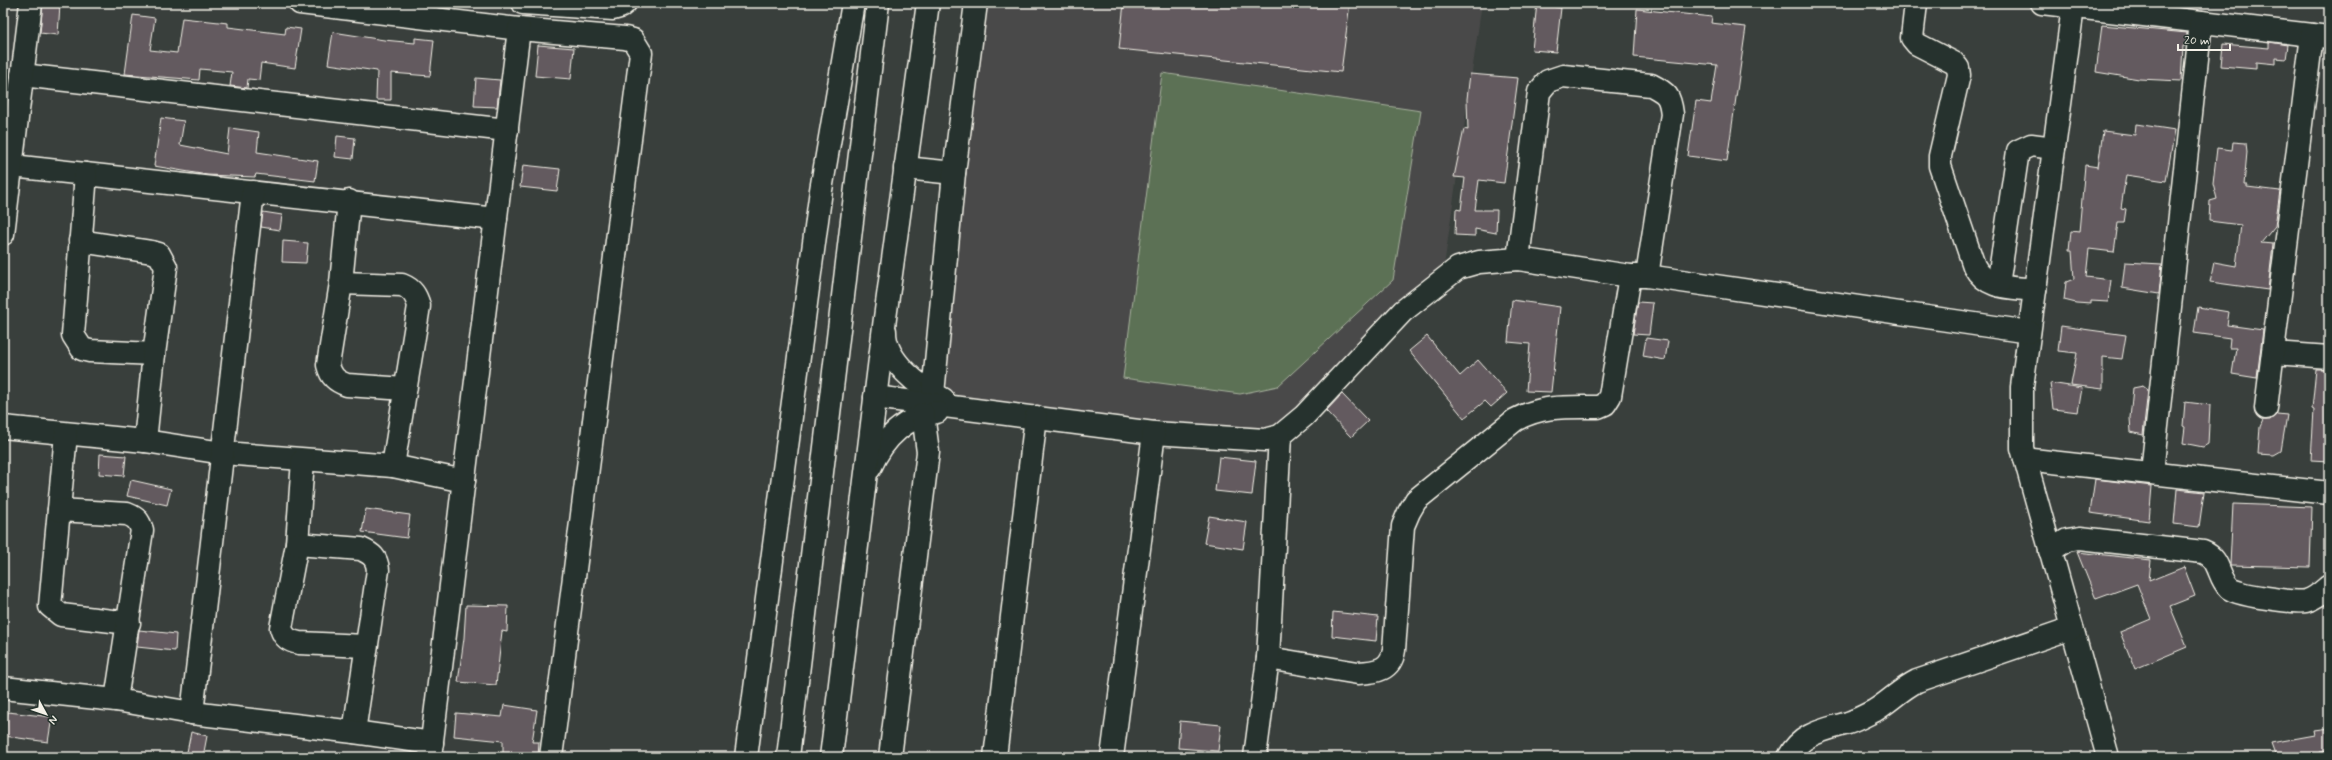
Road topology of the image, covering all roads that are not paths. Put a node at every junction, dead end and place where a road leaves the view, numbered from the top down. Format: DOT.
graph roads {
  1 [pos="31,3"];
  2 [pos="300,3"];
  3 [pos="523,3"];
  4 [pos="625,3"];
  5 [pos="853,3"];
  6 [pos="878,3"];
  7 [pos="928,3"];
  8 [pos="976,3"];
  9 [pos="1916,3"];
  10 [pos="2042,3"];
  11 [pos="2073,7"];
  12 [pos="2201,22"];
  13 [pos="519,30"];
  14 [pos="2321,36"];
  15 [pos="22,75"];
  16 [pos="507,130"];
  17 [pos="861,145"];
  18 [pos="2054,148"];
  19 [pos="7,166"];
  20 [pos="905,168"];
  21 [pos="954,173"];
  22 [pos="86,174"];
  23 [pos="821,190"];
  24 [pos="253,192"];
  25 [pos="349,201"];
  26 [pos="496,219"];
  27 [pos="3,234"];
  28 [pos="80,241"];
  29 [pos="1518,259"];
  30 [pos="1639,276"];
  31 [pos="341,283"];
  32 [pos="1998,285"];
  33 [pos="2035,290"];
  34 [pos="885,318"];
  35 [pos="2029,332"];
  36 [pos="2273,353"];
  37 [pos="154,354"];
  38 [pos="2329,357"];
  39 [pos="405,389"];
  40 [pos="933,394"];
  41 [pos="875,397"];
  42 [pos="962,408"];
  43 [pos="2266,408"];
  44 [pos="923,414"];
  45 [pos="1036,417"];
  46 [pos="3,427"];
  47 [pos="1154,433"];
  48 [pos="66,434"];
  49 [pos="1280,436"];
  50 [pos="145,441"];
  51 [pos="223,453"];
  52 [pos="2025,459"];
  53 [pos="303,460"];
  54 [pos="393,466"];
  55 [pos="2152,472"];
  56 [pos="865,478"];
  57 [pos="464,481"];
  58 [pos="2329,493"];
  59 [pos="59,510"];
  60 [pos="297,544"];
  61 [pos="2050,551"];
  62 [pos="2329,586"];
  63 [pos="129,624"];
  64 [pos="2072,628"];
  65 [pos="366,646"];
  66 [pos="1268,658"];
  67 [pos="3,688"];
  68 [pos="116,700"];
  69 [pos="192,713"];
  70 [pos="354,732"];
  71 [pos="431,750"];
  72 [pos="787,753"];
  73 [pos="551,757"];
  74 [pos="746,757"];
  75 [pos="830,757"];
  76 [pos="890,757"];
  77 [pos="995,757"];
  78 [pos="1112,757"];
  79 [pos="1255,757"];
  80 [pos="1789,757"];
  81 [pos="2108,757"];
  1 -- 15 [label="street"];
  2 -- 13 [label="street"];
  3 -- 4 [label="street"];
  5 -- 23 [label="street"];
  6 -- 17 [label="street"];
  7 -- 20 [label="street"];
  8 -- 21 [label="street"];
  9 -- 32 [label="street"];
  10 -- 11 [label="street"];
  11 -- 12 [label="street"];
  11 -- 18 [label="street"];
  12 -- 14 [label="street"];
  12 -- 55 [label="street"];
  13 -- 16 [label="street"];
  13 -- 73 [label="street"];
  14 -- 36 [label="street"];
  15 -- 16 [label="street"];
  15 -- 19 [label="street"];
  16 -- 26 [label="street"];
  17 -- 23 [label="street"];
  17 -- 72 [label="street"];
  18 -- 32 [label="street"];
  18 -- 33 [label="street"];
  19 -- 22 [label="street"];
  19 -- 27 [label="street"];
  20 -- 21 [label="street"];
  20 -- 34 [label="street"];
  21 -- 40 [label="street"];
  22 -- 24 [label="street"];
  22 -- 28 [label="street"];
  23 -- 74 [label="street"];
  24 -- 25 [label="street"];
  24 -- 51 [label="street"];
  25 -- 26 [label="street"];
  25 -- 31 [label="street"];
  26 -- 57 [label="street"];
  28 -- 37 [label="street"];
  28 -- 37 [label="street"];
  29 -- 30 [label="street"];
  29 -- 30 [label="street"];
  29 -- 49 [label="street"];
  30 -- 35 [label="street"];
  30 -- 66 [label="street"];
  31 -- 39 [label="street"];
  31 -- 39 [label="street"];
  32 -- 33 [label="street"];
  33 -- 35 [label="street"];
  34 -- 40 [label="street"];
  34 -- 41 [label="street"];
  35 -- 52 [label="street"];
  36 -- 38 [label="street"];
  36 -- 43 [label="street"];
  37 -- 50 [label="street"];
  39 -- 54 [label="street"];
  40 -- 42 [label="street"];
  41 -- 42 [label="street"];
  41 -- 56 [label="street"];
  42 -- 44 [label="street"];
  42 -- 45 [label="street"];
  44 -- 56 [label="street"];
  44 -- 76 [label="street"];
  45 -- 47 [label="street"];
  45 -- 77 [label="street"];
  46 -- 48 [label="street"];
  47 -- 49 [label="street"];
  47 -- 78 [label="street"];
  48 -- 50 [label="street"];
  48 -- 59 [label="street"];
  49 -- 66 [label="street"];
  50 -- 51 [label="street"];
  51 -- 53 [label="street"];
  51 -- 69 [label="street"];
  52 -- 55 [label="street"];
  52 -- 61 [label="street"];
  53 -- 54 [label="street"];
  53 -- 60 [label="street"];
  54 -- 57 [label="street"];
  55 -- 58 [label="street"];
  56 -- 75 [label="street"];
  57 -- 71 [label="street"];
  59 -- 63 [label="street"];
  59 -- 63 [label="street"];
  60 -- 65 [label="street"];
  60 -- 65 [label="street"];
  61 -- 62 [label="street"];
  61 -- 64 [label="street"];
  63 -- 68 [label="street"];
  64 -- 80 [label="street"];
  64 -- 81 [label="street"];
  65 -- 70 [label="street"];
  66 -- 79 [label="street"];
  67 -- 68 [label="street"];
  68 -- 69 [label="street"];
  69 -- 70 [label="street"];
  70 -- 71 [label="street"];
}
